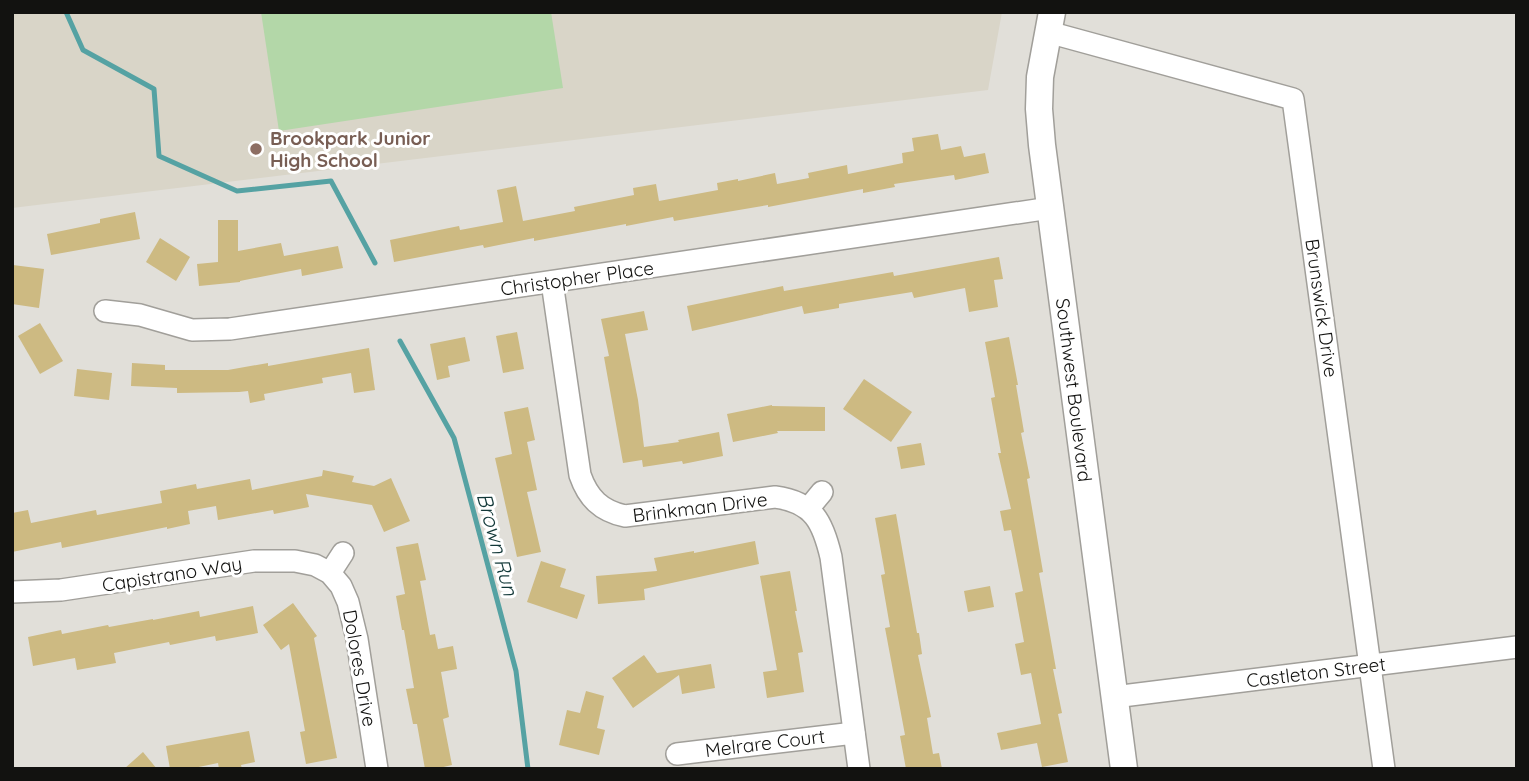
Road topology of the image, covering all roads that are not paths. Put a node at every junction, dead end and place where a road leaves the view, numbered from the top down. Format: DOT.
graph roads {
  1 [pos="1050,22"];
  2 [pos="1050,208"];
  3 [pos="552,282"];
  4 [pos="105,311"];
  5 [pos="822,492"];
  6 [pos="808,509"];
  7 [pos="343,554"];
  8 [pos="330,573"];
  9 [pos="12,592"];
  10 [pos="1517,646"];
  11 [pos="1370,665"];
  12 [pos="1114,698"];
  13 [pos="854,733"];
  14 [pos="677,754"];
  15 [pos="377,769"];
  16 [pos="859,769"];
  17 [pos="1124,769"];
  18 [pos="1384,769"];
  1 -- 2 [label="street, Southwest Boulevard"];
  1 -- 11 [label="street, Brunswick Drive"];
  2 -- 3 [label="street, Christopher Place"];
  2 -- 12 [label="street, Southwest Boulevard"];
  3 -- 4 [label="street, Christopher Place"];
  3 -- 6 [label="street, Brinkman Drive"];
  5 -- 6 [label="street"];
  6 -- 13 [label="street"];
  7 -- 8 [label="street"];
  8 -- 9 [label="street, Capistrano Way"];
  8 -- 15 [label="street, Dolores Drive"];
  10 -- 11 [label="street, Castleton Street"];
  11 -- 12 [label="street, Castleton Street"];
  11 -- 18 [label="street, Brunswick Drive"];
  12 -- 17 [label="street, Southwest Boulevard"];
  13 -- 14 [label="street, Melrare Court"];
  13 -- 16 [label="street"];
}
